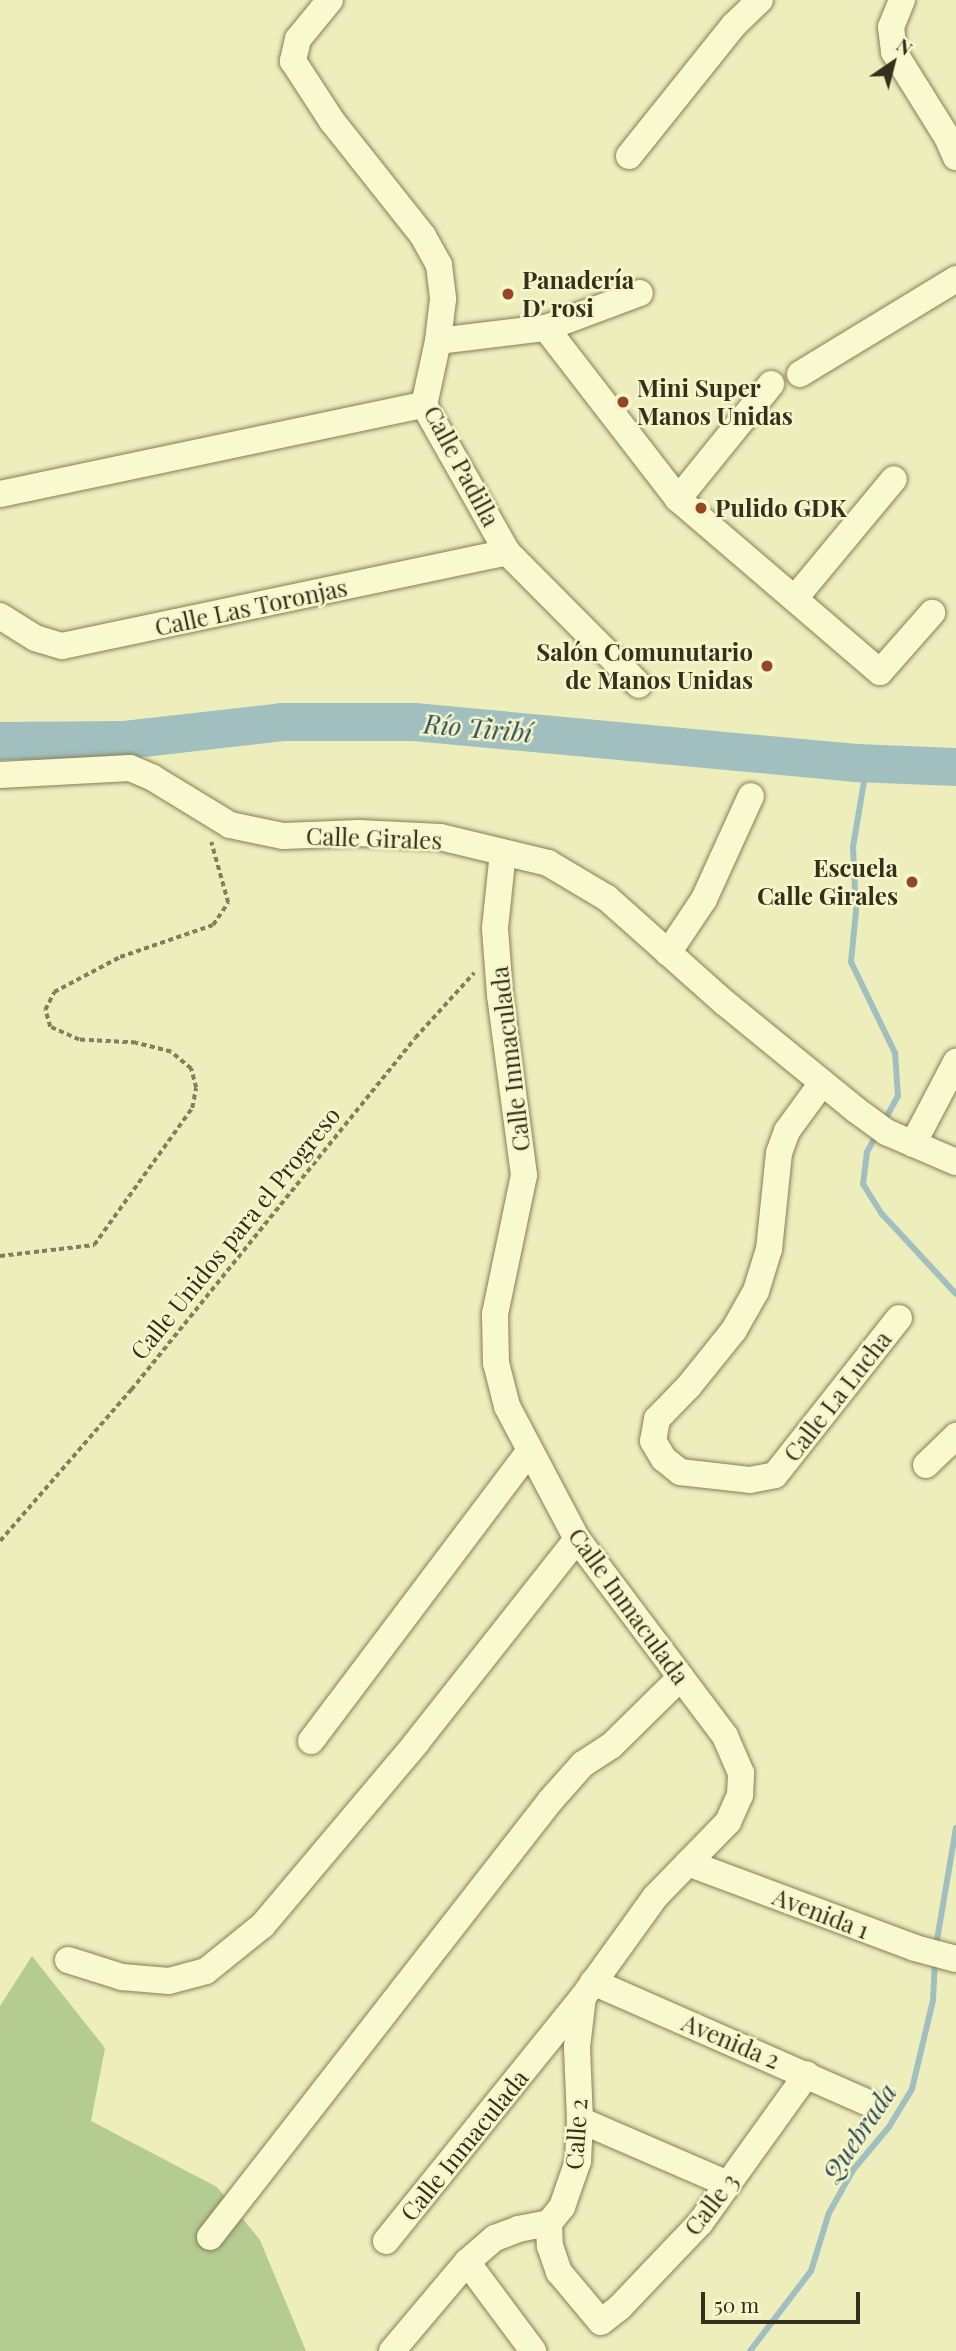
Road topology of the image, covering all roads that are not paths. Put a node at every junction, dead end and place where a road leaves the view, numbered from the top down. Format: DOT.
graph roads {
  1 [pos="330,0"];
  2 [pos="760,0"];
  3 [pos="902,0"];
  4 [pos="629,156"];
  5 [pos="956,158"];
  6 [pos="956,279"];
  7 [pos="640,293"];
  8 [pos="546,328"];
  9 [pos="438,341"];
  10 [pos="800,374"];
  11 [pos="771,384"];
  12 [pos="424,405"];
  13 [pos="894,480"];
  14 [pos="0,494"];
  15 [pos="678,499"];
  16 [pos="507,552"];
  17 [pos="796,597"];
  18 [pos="932,613"];
  19 [pos="0,616"];
  20 [pos="639,685"];
  21 [pos="0,775"];
  22 [pos="751,796"];
  23 [pos="503,852"];
  24 [pos="668,953"];
  25 [pos="956,1062"];
  26 [pos="822,1083"];
  27 [pos="913,1144"];
  28 [pos="956,1162"];
  29 [pos="899,1318"];
  30 [pos="956,1436"];
  31 [pos="530,1452"];
  32 [pos="926,1465"];
  33 [pos="577,1539"];
  34 [pos="681,1677"];
  35 [pos="311,1741"];
  36 [pos="688,1863"];
  37 [pos="956,1959"];
  38 [pos="68,1960"];
  39 [pos="588,1990"];
  40 [pos="807,2074"];
  41 [pos="868,2103"];
  42 [pos="580,2120"];
  43 [pos="728,2184"];
  44 [pos="550,2222"];
  45 [pos="210,2237"];
  46 [pos="386,2241"];
  47 [pos="467,2262"];
  48 [pos="392,2351"];
  49 [pos="533,2351"];
  1 -- 9 [label="street, Calle Padilla"];
  2 -- 4 [label="street"];
  3 -- 5 [label="street"];
  6 -- 10 [label="street"];
  7 -- 8 [label="street"];
  8 -- 9 [label="street"];
  8 -- 15 [label="street"];
  9 -- 12 [label="street, Calle Padilla"];
  11 -- 15 [label="street"];
  12 -- 14 [label="street"];
  12 -- 16 [label="street, Calle Padilla"];
  13 -- 17 [label="street"];
  15 -- 17 [label="street"];
  16 -- 19 [label="street, Calle Las Toronjas"];
  16 -- 20 [label="street, Calle Padilla"];
  17 -- 18 [label="street"];
  21 -- 23 [label="street, Calle Girales"];
  22 -- 24 [label="street"];
  23 -- 24 [label="street, Calle Girales"];
  23 -- 31 [label="street, Calle Inmaculada"];
  24 -- 26 [label="street, Calle Girales"];
  25 -- 27 [label="street"];
  26 -- 27 [label="street, Calle Girales"];
  26 -- 29 [label="street, Calle La Lucha"];
  27 -- 28 [label="street, Calle Girales"];
  30 -- 32 [label="street"];
  31 -- 33 [label="street, Calle Inmaculada"];
  31 -- 35 [label="street"];
  33 -- 34 [label="street, Calle Inmaculada"];
  33 -- 38 [label="street"];
  34 -- 36 [label="street, Calle Inmaculada"];
  34 -- 45 [label="street"];
  36 -- 37 [label="street, Avenida 1"];
  36 -- 39 [label="street, Calle Inmaculada"];
  39 -- 40 [label="street, Avenida 2"];
  39 -- 42 [label="street, Calle 2"];
  39 -- 46 [label="street, Calle Inmaculada"];
  40 -- 41 [label="street, Avenida 2"];
  40 -- 43 [label="street, Calle 3"];
  42 -- 43 [label="street"];
  42 -- 44 [label="street, Calle 2"];
  43 -- 44 [label="street, Calle 3"];
  44 -- 47 [label="street"];
  47 -- 48 [label="street"];
  47 -- 49 [label="street"];
}
